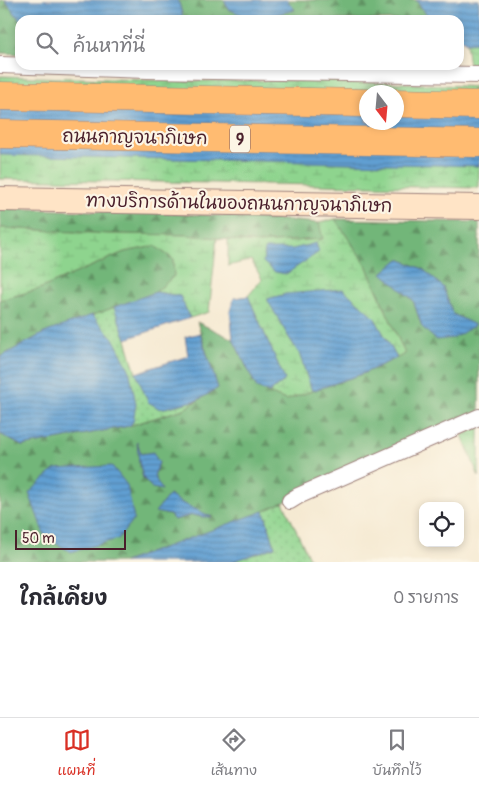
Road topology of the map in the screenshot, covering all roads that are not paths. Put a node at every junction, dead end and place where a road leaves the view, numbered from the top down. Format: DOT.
graph roads {
  1 [pos="0,65"];
  2 [pos="15,66"];
  3 [pos="148,70"];
  4 [pos="479,75"];
  5 [pos="0,96"];
  6 [pos="359,103"];
  7 [pos="404,103"];
  8 [pos="479,105"];
  9 [pos="0,134"];
  10 [pos="479,143"];
  11 [pos="0,198"];
  12 [pos="479,207"];
  13 [pos="479,417"];
  14 [pos="290,501"];
  1 -- 2 [label="street"];
  3 -- 4 [label="street"];
  5 -- 6 [label="highway, 9"];
  7 -- 8 [label="highway"];
  9 -- 10 [label="highway, ถนนกาญจนาภิเษก / 9"];
  11 -- 12 [label="main road, ทางบริการด้านในของถนนกาญจนาภิเษก"];
  13 -- 14 [label="street"];
}
